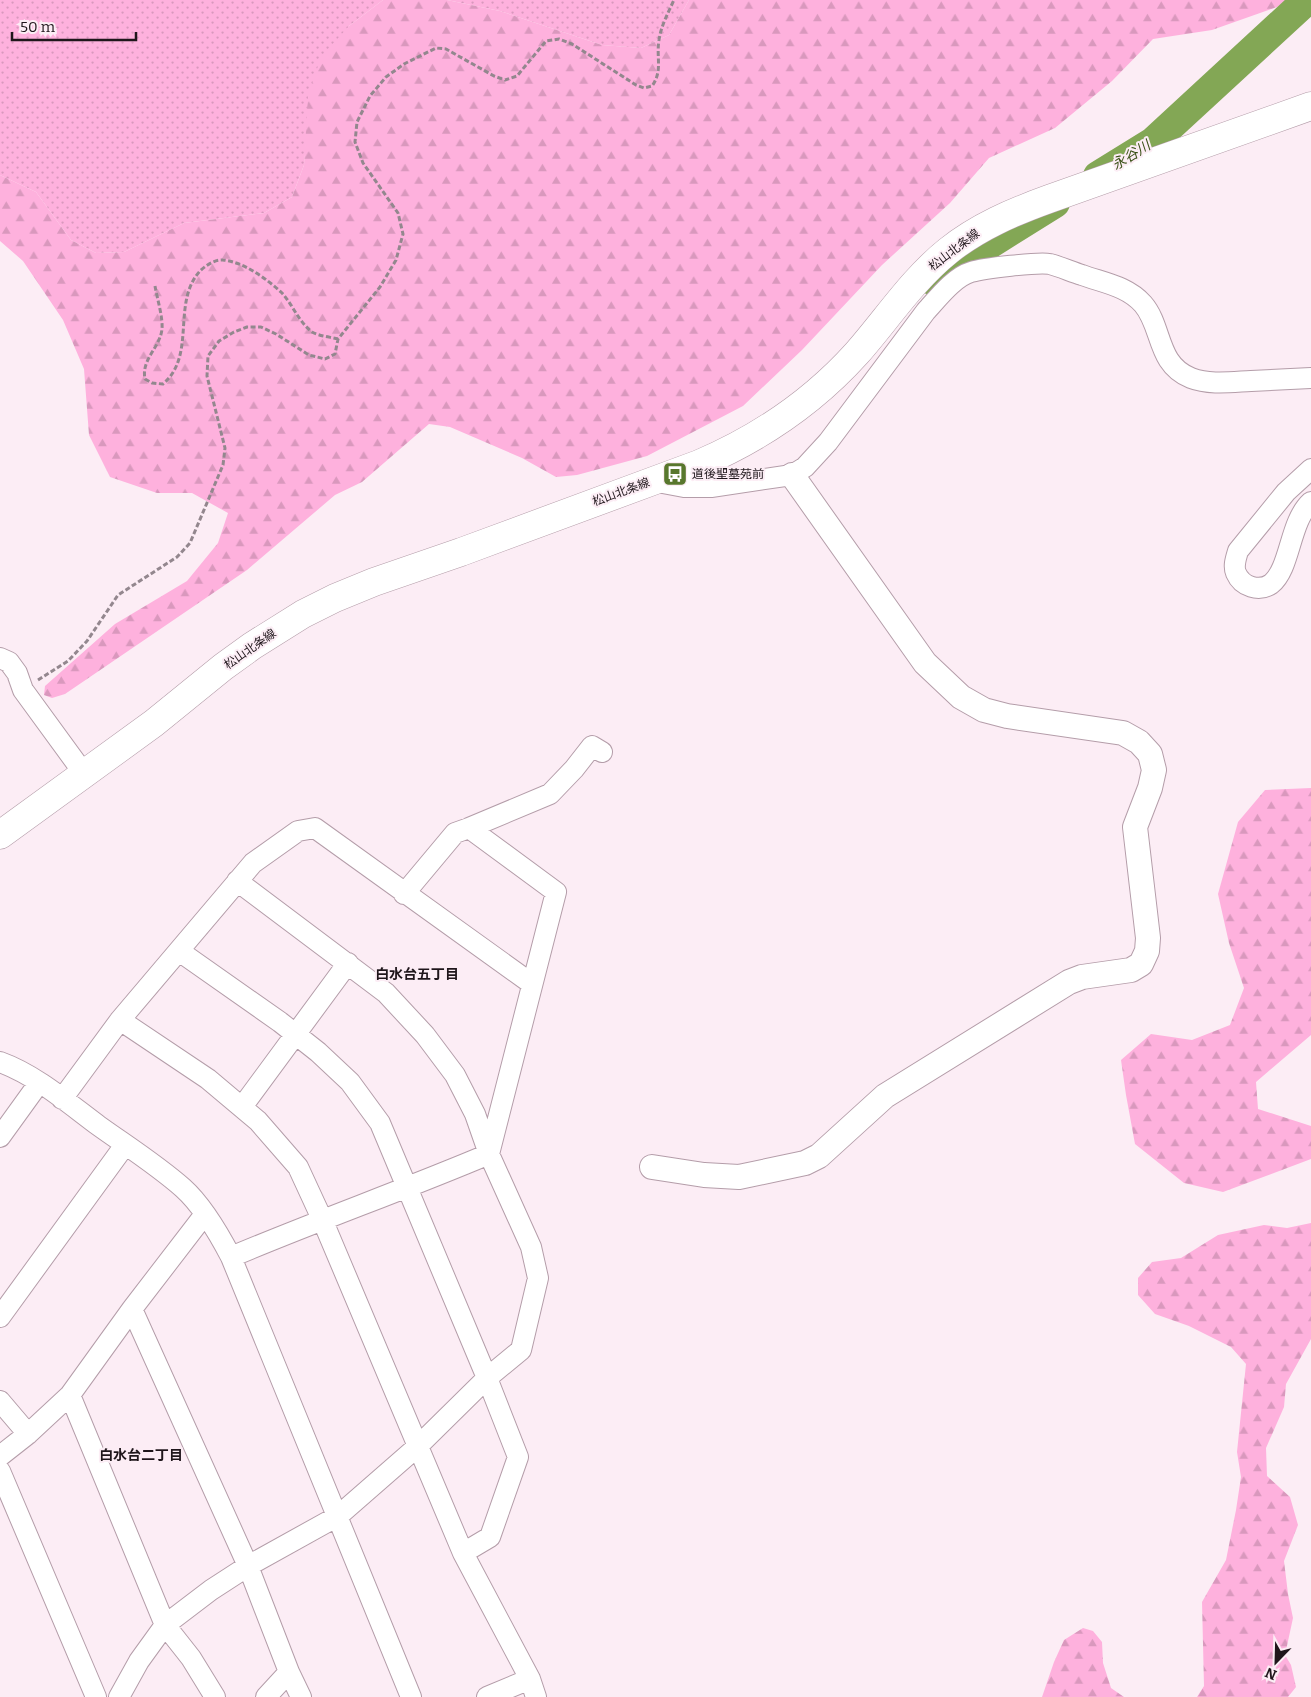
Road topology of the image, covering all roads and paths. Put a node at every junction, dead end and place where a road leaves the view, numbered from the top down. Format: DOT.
graph roads {
  1 [pos="674,0"];
  2 [pos="1311,106"];
  3 [pos="155,286"];
  4 [pos="338,339"];
  5 [pos="1311,378"];
  6 [pos="1311,469"];
  7 [pos="792,475"];
  8 [pos="651,481"];
  9 [pos="1311,502"];
  10 [pos="0,658"];
  11 [pos="23,690"];
  12 [pos="602,752"];
  13 [pos="85,775"];
  14 [pos="469,828"];
  15 [pos="0,836"];
  16 [pos="237,881"];
  17 [pos="404,894"];
  18 [pos="179,950"];
  19 [pos="348,963"];
  20 [pos="532,984"];
  21 [pos="120,1020"];
  22 [pos="295,1034"];
  23 [pos="0,1062"];
  24 [pos="39,1083"];
  25 [pos="62,1099"];
  26 [pos="242,1108"];
  27 [pos="0,1136"];
  28 [pos="125,1145"];
  29 [pos="490,1154"];
  30 [pos="652,1167"];
  31 [pos="408,1188"];
  32 [pos="204,1214"];
  33 [pos="322,1219"];
  34 [pos="231,1257"];
  35 [pos="132,1309"];
  36 [pos="0,1317"];
  37 [pos="487,1378"];
  38 [pos="70,1395"];
  39 [pos="0,1401"];
  40 [pos="28,1434"];
  41 [pos="417,1447"];
  42 [pos="0,1456"];
  43 [pos="0,1471"];
  44 [pos="338,1516"];
  45 [pos="463,1553"];
  46 [pos="248,1566"];
  47 [pos="165,1626"];
  48 [pos="289,1672"];
  49 [pos="533,1688"];
  50 [pos="96,1697"];
  51 [pos="119,1697"];
  52 [pos="215,1697"];
  53 [pos="266,1697"];
  54 [pos="301,1697"];
  55 [pos="411,1697"];
  56 [pos="487,1697"];
  1 -- 4 [label="path"];
  2 -- 8 [label="main road, 松山北条線"];
  3 -- 4 [label="path"];
  4 -- 11 [label="path"];
  5 -- 7 [label="street"];
  6 -- 9 [label="street"];
  7 -- 8 [label="street"];
  7 -- 30 [label="street"];
  8 -- 13 [label="main road, 松山北条線"];
  10 -- 11 [label="street"];
  11 -- 13 [label="street"];
  12 -- 14 [label="street"];
  13 -- 15 [label="main road, 松山北条線"];
  14 -- 17 [label="street"];
  14 -- 20 [label="street"];
  16 -- 17 [label="street"];
  16 -- 18 [label="street"];
  16 -- 19 [label="street"];
  17 -- 20 [label="street"];
  18 -- 21 [label="street"];
  18 -- 22 [label="street"];
  19 -- 22 [label="street"];
  19 -- 29 [label="street"];
  20 -- 29 [label="street"];
  21 -- 25 [label="street"];
  21 -- 26 [label="street"];
  22 -- 26 [label="street"];
  22 -- 31 [label="street"];
  23 -- 24 [label="street"];
  24 -- 25 [label="street"];
  24 -- 27 [label="street"];
  25 -- 28 [label="street"];
  26 -- 33 [label="street"];
  28 -- 32 [label="street"];
  28 -- 36 [label="street"];
  29 -- 31 [label="street"];
  29 -- 37 [label="street"];
  31 -- 33 [label="street"];
  31 -- 37 [label="street"];
  32 -- 34 [label="street"];
  32 -- 35 [label="street"];
  33 -- 34 [label="street"];
  33 -- 41 [label="street"];
  34 -- 44 [label="street"];
  35 -- 38 [label="street"];
  35 -- 46 [label="street"];
  37 -- 41 [label="street"];
  37 -- 45 [label="street"];
  38 -- 40 [label="street"];
  38 -- 47 [label="street"];
  39 -- 40 [label="street"];
  40 -- 42 [label="street"];
  41 -- 44 [label="street"];
  41 -- 45 [label="street"];
  43 -- 50 [label="street"];
  44 -- 46 [label="street"];
  44 -- 55 [label="street"];
  45 -- 49 [label="street"];
  46 -- 47 [label="street"];
  46 -- 48 [label="street"];
  47 -- 51 [label="street"];
  47 -- 52 [label="street"];
  48 -- 53 [label="street"];
  48 -- 54 [label="street"];
  49 -- 56 [label="street"];
}
